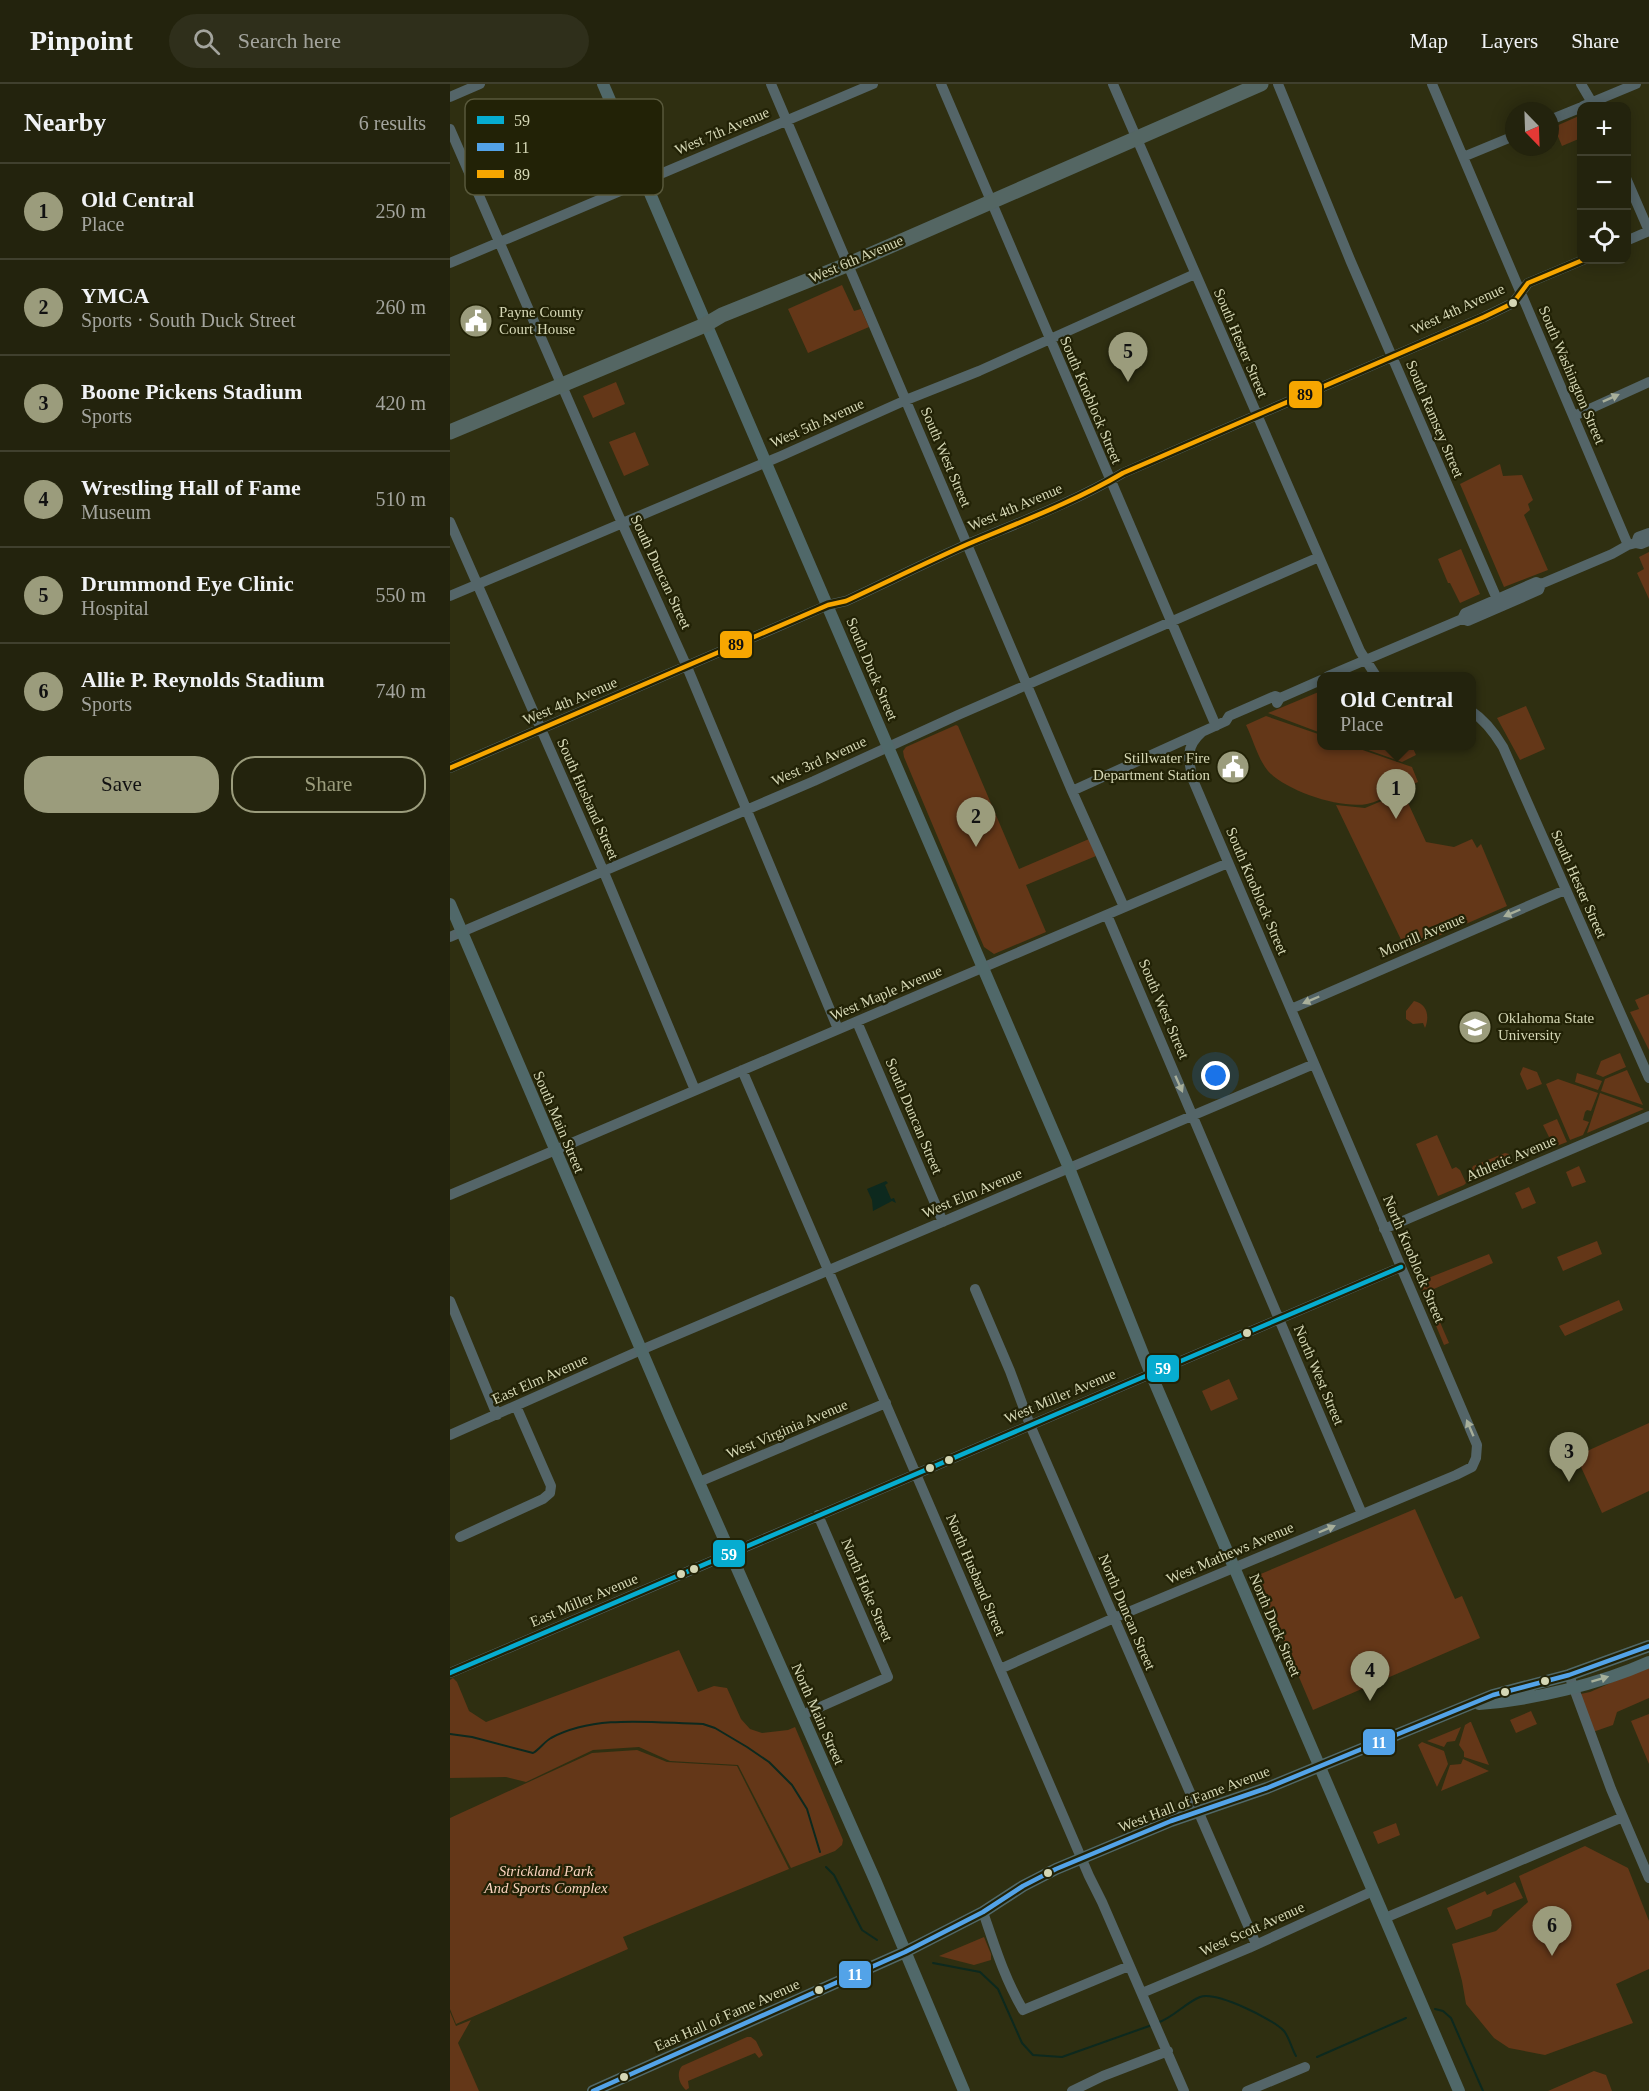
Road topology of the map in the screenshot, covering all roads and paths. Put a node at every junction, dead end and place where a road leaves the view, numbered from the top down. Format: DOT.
graph roads {
  1 [pos="480,84"];
  2 [pos="603,84"];
  3 [pos="771,84"];
  4 [pos="873,84"];
  5 [pos="941,84"];
  6 [pos="1113,84"];
  7 [pos="1261,84"];
  8 [pos="1278,84"];
  9 [pos="1432,84"];
  10 [pos="1581,84"];
  11 [pos="1636,84"];
  12 [pos="450,97"];
  13 [pos="609,99"];
  14 [pos="1587,102"];
  15 [pos="1597,102"];
  16 [pos="1577,110"];
  17 [pos="1559,117"];
  18 [pos="787,120"];
  19 [pos="450,129"];
  20 [pos="1137,138"];
  21 [pos="1505,140"];
  22 [pos="1463,157"];
  23 [pos="465,163"];
  24 [pos="663,173"];
  25 [pos="1631,190"];
  26 [pos="479,195"];
  27 [pos="611,195"];
  28 [pos="650,195"];
  29 [pos="991,202"];
  30 [pos="1649,231"];
  31 [pos="1631,239"];
  32 [pos="500,242"];
  33 [pos="450,263"];
  34 [pos="1577,263"];
  35 [pos="849,264"];
  36 [pos="1195,274"];
  37 [pos="1521,293"];
  38 [pos="705,325"];
  39 [pos="1049,339"];
  40 [pos="1392,356"];
  41 [pos="1649,382"];
  42 [pos="562,385"];
  43 [pos="906,400"];
  44 [pos="1257,416"];
  45 [pos="1574,416"];
  46 [pos="450,432"];
  47 [pos="765,462"];
  48 [pos="1109,481"];
  49 [pos="450,522"];
  50 [pos="622,523"];
  51 [pos="1649,533"];
  52 [pos="1649,541"];
  53 [pos="1632,544"];
  54 [pos="967,545"];
  55 [pos="1319,557"];
  56 [pos="1541,584"];
  57 [pos="477,585"];
  58 [pos="450,596"];
  59 [pos="1497,599"];
  60 [pos="828,605"];
  61 [pos="1462,619"];
  62 [pos="1171,622"];
  63 [pos="1366,660"];
  64 [pos="687,667"];
  65 [pos="1338,672"];
  66 [pos="1374,672"];
  67 [pos="1317,682"];
  68 [pos="1027,685"];
  69 [pos="1476,715"];
  70 [pos="1221,724"];
  71 [pos="541,729"];
  72 [pos="1202,732"];
  73 [pos="889,746"];
  74 [pos="450,768"];
  75 [pos="1072,791"];
  76 [pos="747,808"];
  77 [pos="1228,862"];
  78 [pos="603,870"];
  79 [pos="1565,890"];
  80 [pos="450,904"];
  81 [pos="1124,907"];
  82 [pos="1107,915"];
  83 [pos="462,931"];
  84 [pos="450,937"];
  85 [pos="983,968"];
  86 [pos="1291,1009"];
  87 [pos="857,1022"];
  88 [pos="838,1029"];
  89 [pos="1314,1064"];
  90 [pos="742,1070"];
  91 [pos="1649,1078"];
  92 [pos="695,1090"];
  93 [pos="1193,1115"];
  94 [pos="1649,1116"];
  95 [pos="555,1150"];
  96 [pos="1069,1168"];
  97 [pos="450,1196"];
  98 [pos="943,1222"];
  99 [pos="1384,1229"];
  100 [pos="1401,1267"];
  101 [pos="829,1270"];
  102 [pos="975,1289"];
  103 [pos="450,1301"];
  104 [pos="1279,1319"];
  105 [pos="641,1350"];
  106 [pos="1151,1374"];
  107 [pos="886,1403"];
  108 [pos="516,1406"];
  109 [pos="497,1415"];
  110 [pos="1030,1425"];
  111 [pos="450,1435"];
  112 [pos="1472,1467"];
  113 [pos="916,1473"];
  114 [pos="699,1482"];
  115 [pos="1362,1514"];
  116 [pos="819,1515"];
  117 [pos="460,1538"];
  118 [pos="730,1552"];
  119 [pos="1234,1568"];
  120 [pos="1114,1618"];
  121 [pos="1649,1646"];
  122 [pos="1649,1662"];
  123 [pos="1000,1669"];
  124 [pos="450,1673"];
  125 [pos="1571,1681"];
  126 [pos="802,1715"];
  127 [pos="1320,1767"];
  128 [pos="1198,1812"];
  129 [pos="1623,1817"];
  130 [pos="1082,1859"];
  131 [pos="1649,1878"];
  132 [pos="1373,1891"];
  133 [pos="983,1912"];
  134 [pos="1385,1918"];
  135 [pos="1256,1944"];
  136 [pos="905,1952"];
  137 [pos="1129,1966"];
  138 [pos="1142,1993"];
  139 [pos="1168,2051"];
  140 [pos="1305,2067"];
  141 [pos="593,2091"];
  142 [pos="964,2091"];
  143 [pos="1072,2091"];
  144 [pos="1184,2091"];
  145 [pos="1247,2091"];
  146 [pos="1459,2091"];
  1 -- 12 [label="street"];
  2 -- 13 [label="main road, South Duck Street"];
  3 -- 18 [label="street, South West Street"];
  4 -- 18 [label="street, West 7th Avenue"];
  5 -- 29 [label="street, South Knoblock Street"];
  6 -- 20 [label="street, South Hester Street"];
  7 -- 20 [label="highway, West 6th Avenue"];
  8 -- 40 [label="street, South Ramsey Street"];
  9 -- 22 [label="street, South Washington Street"];
  10 -- 14 [label="street"];
  11 -- 15 [label="street"];
  16 -- 17 [label="street"];
  18 -- 24 [label="street, West 7th Avenue"];
  18 -- 35 [label="street, South West Street"];
  19 -- 23 [label="street, South Duncan Street"];
  20 -- 29 [label="highway, West 6th Avenue"];
  20 -- 36 [label="street, South Hester Street"];
  21 -- 22 [label="street"];
  22 -- 37 [label="street, South Washington Street"];
  25 -- 30 [label="street"];
  26 -- 32 [label="street, South Duncan Street"];
  27 -- 32 [label="street, West 7th Avenue"];
  28 -- 38 [label="main road, South Duck Street"];
  29 -- 35 [label="highway, West 6th Avenue"];
  29 -- 39 [label="street, South Knoblock Street"];
  30 -- 31 [label="street"];
  32 -- 33 [label="street, West 7th Avenue"];
  32 -- 42 [label="street, South Duncan Street"];
  34 -- 37 [label="street, West 4th Avenue"];
  35 -- 38 [label="highway, West 6th Avenue"];
  35 -- 43 [label="street, South West Street"];
  36 -- 39 [label="street, West 5th Avenue"];
  36 -- 44 [label="street, South Hester Street"];
  37 -- 40 [label="street, West 4th Avenue"];
  37 -- 45 [label="street, South Washington Street"];
  38 -- 42 [label="highway, West 6th Avenue"];
  38 -- 47 [label="main road, South Duck Street"];
  39 -- 43 [label="street, West 5th Avenue"];
  39 -- 48 [label="street, South Knoblock Street"];
  40 -- 44 [label="street, West 4th Avenue"];
  40 -- 59 [label="street, South Ramsey Street"];
  45 -- 41 [label="street, one-way"];
  42 -- 46 [label="highway, West 6th Avenue"];
  42 -- 50 [label="street, South Duncan Street"];
  43 -- 47 [label="street, West 5th Avenue"];
  43 -- 54 [label="street, South West Street"];
  44 -- 48 [label="street, West 4th Avenue"];
  44 -- 55 [label="street, South Hester Street"];
  45 -- 53 [label="street, South Washington Street"];
  47 -- 50 [label="street, West 5th Avenue"];
  47 -- 60 [label="main road, South Duck Street"];
  48 -- 54 [label="street, West 4th Avenue"];
  48 -- 62 [label="street, South Knoblock Street"];
  49 -- 57 [label="street, South Husband Street"];
  50 -- 57 [label="street, West 5th Avenue"];
  50 -- 64 [label="street, South Duncan Street"];
  51 -- 53 [label="street"];
  52 -- 53 [label="street"];
  53 -- 56 [label="street"];
  54 -- 60 [label="street, West 4th Avenue"];
  54 -- 68 [label="street, South West Street"];
  55 -- 62 [label="street, West 3rd Avenue"];
  55 -- 63 [label="street, South Hester Street"];
  56 -- 59 [label="street"];
  56 -- 61 [label="street"];
  57 -- 58 [label="street, West 5th Avenue"];
  57 -- 71 [label="street, South Husband Street"];
  59 -- 61 [label="street"];
  60 -- 64 [label="street, West 4th Avenue"];
  60 -- 73 [label="main road, South Duck Street"];
  61 -- 63 [label="street"];
  62 -- 68 [label="street, West 3rd Avenue"];
  62 -- 70 [label="street, South Knoblock Street"];
  63 -- 65 [label="street"];
  63 -- 66 [label="street, South Hester Street"];
  64 -- 71 [label="street, West 4th Avenue"];
  64 -- 76 [label="street, South Duncan Street"];
  67 -- 70 [label="street"];
  68 -- 73 [label="street, West 3rd Avenue"];
  68 -- 75 [label="street, South West Street"];
  69 -- 79 [label="street, South Hester Street"];
  70 -- 72 [label="street"];
  71 -- 74 [label="street, West 4th Avenue"];
  71 -- 78 [label="street, South Husband Street"];
  72 -- 75 [label="street"];
  72 -- 77 [label="street, South Knoblock Street"];
  73 -- 76 [label="street, West 3rd Avenue"];
  73 -- 85 [label="main road, South Duck Street"];
  75 -- 81 [label="street, South West Street"];
  76 -- 78 [label="street, West 3rd Avenue"];
  76 -- 88 [label="street, South Duncan Street"];
  77 -- 81 [label="street, West Maple Avenue"];
  77 -- 86 [label="street, South Knoblock Street"];
  78 -- 83 [label="street, West 3rd Avenue"];
  78 -- 92 [label="street, South Husband Street"];
  79 -- 86 [label="street, Morrill Avenue, one-way"];
  79 -- 91 [label="street, South Hester Street"];
  80 -- 83 [label="main road, South Main Street"];
  81 -- 82 [label="street, West Maple Avenue"];
  82 -- 85 [label="street, West Maple Avenue"];
  82 -- 93 [label="street, South West Street, one-way"];
  83 -- 84 [label="street, West 3rd Avenue"];
  83 -- 95 [label="main road, South Main Street"];
  85 -- 87 [label="street, West Maple Avenue"];
  85 -- 96 [label="main road, South Duck Street"];
  86 -- 89 [label="street, South Knoblock Street"];
  87 -- 88 [label="street, West Maple Avenue"];
  87 -- 98 [label="street, South Duncan Street"];
  88 -- 90 [label="street, West Maple Avenue"];
  89 -- 93 [label="street, West Elm Avenue"];
  89 -- 99 [label="street, North Knoblock Street"];
  90 -- 92 [label="street, West Maple Avenue"];
  90 -- 101 [label="street, North Husband Street"];
  92 -- 95 [label="street, West Maple Avenue"];
  93 -- 96 [label="street, West Elm Avenue"];
  93 -- 104 [label="street, North West Street"];
  94 -- 99 [label="street, Athletic Avenue"];
  95 -- 97 [label="street, West Maple Avenue"];
  95 -- 105 [label="main road, South Main Street"];
  96 -- 98 [label="street, West Elm Avenue"];
  96 -- 106 [label="main road, North Duck Street"];
  98 -- 101 [label="street, West Elm Avenue"];
  99 -- 100 [label="street, North Knoblock Street"];
  100 -- 104 [label="street, West Miller Avenue"];
  112 -- 100 [label="street, North Knoblock Street, one-way"];
  101 -- 105 [label="street, West Elm Avenue"];
  101 -- 107 [label="street, North Husband Street"];
  102 -- 110 [label="street, North Duncan Street"];
  103 -- 109 [label="street"];
  104 -- 106 [label="street, West Miller Avenue"];
  104 -- 115 [label="street, North West Street"];
  105 -- 108 [label="street, East Elm Avenue"];
  105 -- 114 [label="main road, North Main Street"];
  106 -- 110 [label="street, West Miller Avenue"];
  106 -- 119 [label="main road, North Duck Street"];
  107 -- 113 [label="street, North Husband Street"];
  107 -- 114 [label="street, West Virginia Avenue"];
  108 -- 109 [label="street, East Elm Avenue"];
  108 -- 117 [label="street"];
  109 -- 111 [label="street, East Elm Avenue"];
  110 -- 113 [label="street, West Miller Avenue"];
  110 -- 120 [label="street, North Duncan Street"];
  112 -- 115 [label="street, West Mathews Avenue"];
  113 -- 116 [label="street, West Miller Avenue"];
  113 -- 123 [label="street, North Husband Street"];
  114 -- 118 [label="main road, North Main Street"];
  119 -- 115 [label="street, West Mathews Avenue, one-way"];
  116 -- 118 [label="street, West Miller Avenue"];
  116 -- 126 [label="street, North Hoke Street"];
  118 -- 124 [label="street, East Miller Avenue"];
  118 -- 126 [label="main road, North Main Street"];
  119 -- 120 [label="street, West Mathews Avenue"];
  119 -- 127 [label="main road, North Duck Street"];
  120 -- 123 [label="street, West Mathews Avenue"];
  120 -- 128 [label="street, North Duncan Street"];
  121 -- 125 [label="main road, West Hall of Fame Avenue"];
  125 -- 122 [label="main road, West Hall of Fame Avenue, one-way"];
  123 -- 130 [label="street, North Husband Street"];
  125 -- 127 [label="main road, West Hall of Fame Avenue"];
  125 -- 129 [label="street"];
  126 -- 136 [label="main road, North Main Street"];
  127 -- 128 [label="main road, West Hall of Fame Avenue"];
  127 -- 132 [label="main road, North Duck Street"];
  128 -- 130 [label="main road, West Hall of Fame Avenue"];
  128 -- 135 [label="street, North Duncan Street"];
  129 -- 131 [label="street"];
  129 -- 134 [label="street"];
  130 -- 133 [label="main road, West Hall of Fame Avenue"];
  130 -- 137 [label="street, North Husband Street"];
  132 -- 134 [label="main road, North Duck Street"];
  132 -- 135 [label="street, West Scott Avenue"];
  133 -- 136 [label="main road, West Hall of Fame Avenue"];
  133 -- 137 [label="street"];
  134 -- 146 [label="main road, North Duck Street"];
  135 -- 138 [label="street, West Scott Avenue"];
  136 -- 141 [label="main road, East Hall of Fame Avenue"];
  136 -- 142 [label="main road, North Main Street"];
  137 -- 138 [label="street, North Husband Street"];
  138 -- 139 [label="street, North Husband Street"];
  139 -- 143 [label="street"];
  139 -- 144 [label="street, North Husband Street"];
  140 -- 145 [label="street"];
}
